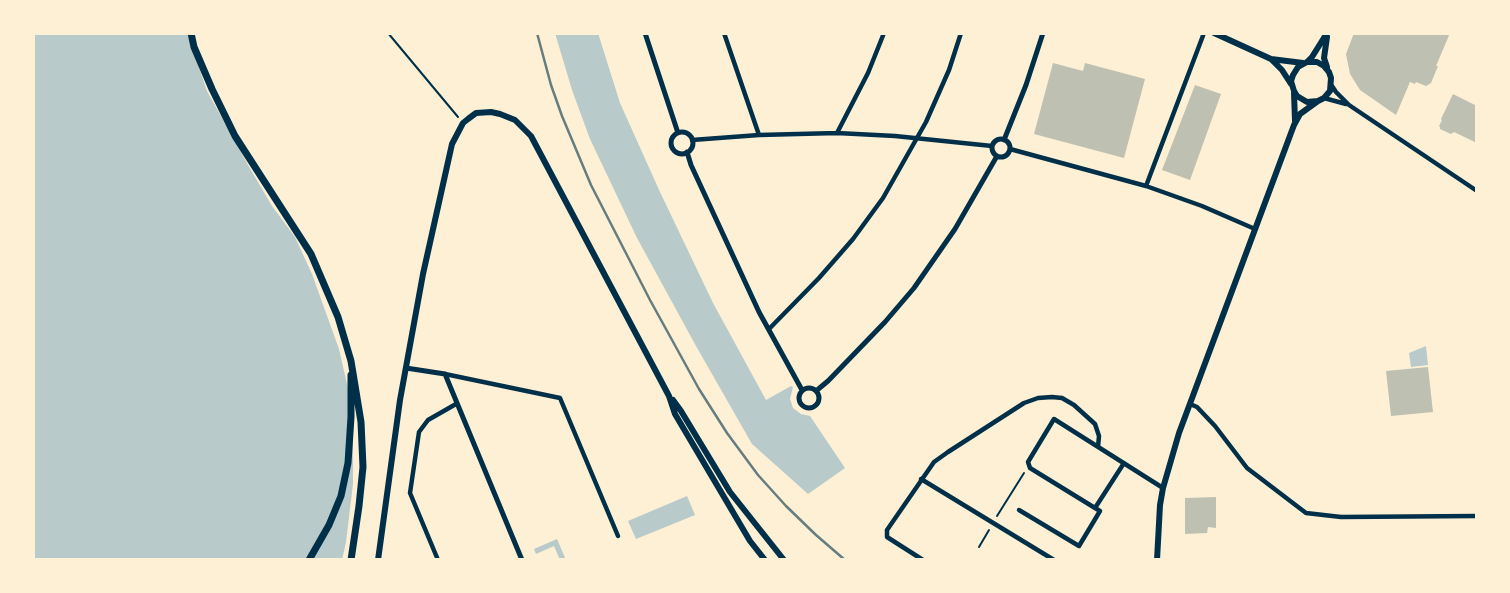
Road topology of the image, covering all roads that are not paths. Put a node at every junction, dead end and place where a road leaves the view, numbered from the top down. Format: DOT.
graph roads {
  1 [pos="191,33"];
  2 [pos="645,33"];
  3 [pos="724,33"];
  4 [pos="884,33"];
  5 [pos="961,33"];
  6 [pos="1043,33"];
  7 [pos="1204,33"];
  8 [pos="1213,33"];
  9 [pos="1327,33"];
  10 [pos="1271,58"];
  11 [pos="1306,63"];
  12 [pos="1329,72"];
  13 [pos="1332,85"];
  14 [pos="1293,88"];
  15 [pos="1321,100"];
  16 [pos="1349,105"];
  17 [pos="1294,125"];
  18 [pos="678,133"];
  19 [pos="837,133"];
  20 [pos="759,135"];
  21 [pos="918,138"];
  22 [pos="692,140"];
  23 [pos="1004,140"];
  24 [pos="992,146"];
  25 [pos="1010,149"];
  26 [pos="687,152"];
  27 [pos="997,156"];
  28 [pos="1146,186"];
  29 [pos="1477,191"];
  30 [pos="1256,229"];
  31 [pos="769,329"];
  32 [pos="351,361"];
  33 [pos="406,368"];
  34 [pos="445,374"];
  35 [pos="803,390"];
  36 [pos="816,391"];
  37 [pos="669,396"];
  38 [pos="456,404"];
  39 [pos="1190,404"];
  40 [pos="1098,447"];
  41 [pos="1124,463"];
  42 [pos="921,479"];
  43 [pos="1163,488"];
  44 [pos="1095,508"];
  45 [pos="1019,510"];
  46 [pos="1477,516"];
  47 [pos="618,536"];
  48 [pos="309,560"];
  49 [pos="351,560"];
  50 [pos="378,560"];
  51 [pos="438,560"];
  52 [pos="522,560"];
  53 [pos="765,560"];
  54 [pos="784,560"];
  55 [pos="923,560"];
  56 [pos="1054,560"];
  57 [pos="1157,560"];
  1 -- 32 [label="main road"];
  2 -- 18 [label="street"];
  3 -- 20 [label="street"];
  4 -- 19 [label="street"];
  5 -- 21 [label="street"];
  6 -- 23 [label="street"];
  7 -- 28 [label="street"];
  8 -- 10 [label="main road"];
  9 -- 11 [label="main road"];
  9 -- 12 [label="main road"];
  10 -- 11 [label="main road"];
  10 -- 14 [label="main road"];
  11 -- 12 [label="main road"];
  11 -- 14 [label="main road"];
  12 -- 13 [label="main road"];
  13 -- 15 [label="main road"];
  13 -- 16 [label="street"];
  14 -- 15 [label="main road"];
  14 -- 17 [label="main road"];
  15 -- 16 [label="street"];
  15 -- 17 [label="main road"];
  16 -- 29 [label="street"];
  17 -- 30 [label="main road"];
  18 -- 22 [label="street"];
  18 -- 26 [label="street"];
  19 -- 20 [label="street"];
  19 -- 21 [label="street"];
  20 -- 22 [label="street"];
  21 -- 24 [label="street"];
  21 -- 31 [label="street"];
  22 -- 26 [label="street"];
  23 -- 24 [label="street"];
  23 -- 25 [label="street"];
  24 -- 27 [label="street"];
  25 -- 27 [label="street"];
  25 -- 28 [label="street"];
  26 -- 31 [label="street"];
  27 -- 36 [label="street"];
  28 -- 30 [label="street"];
  30 -- 39 [label="main road"];
  31 -- 35 [label="street"];
  32 -- 48 [label="main road"];
  32 -- 49 [label="main road"];
  33 -- 34 [label="street"];
  33 -- 37 [label="main road"];
  33 -- 50 [label="main road"];
  34 -- 38 [label="street"];
  34 -- 47 [label="street"];
  35 -- 36 [label="street"];
  35 -- 36 [label="street"];
  37 -- 53 [label="main road"];
  37 -- 54 [label="main road"];
  38 -- 51 [label="street"];
  38 -- 52 [label="street"];
  39 -- 43 [label="main road"];
  39 -- 46 [label="street"];
  40 -- 41 [label="street"];
  40 -- 42 [label="street"];
  40 -- 44 [label="street"];
  41 -- 43 [label="street"];
  41 -- 44 [label="street"];
  42 -- 55 [label="street"];
  42 -- 56 [label="street"];
  43 -- 57 [label="main road"];
  44 -- 45 [label="street"];
}
